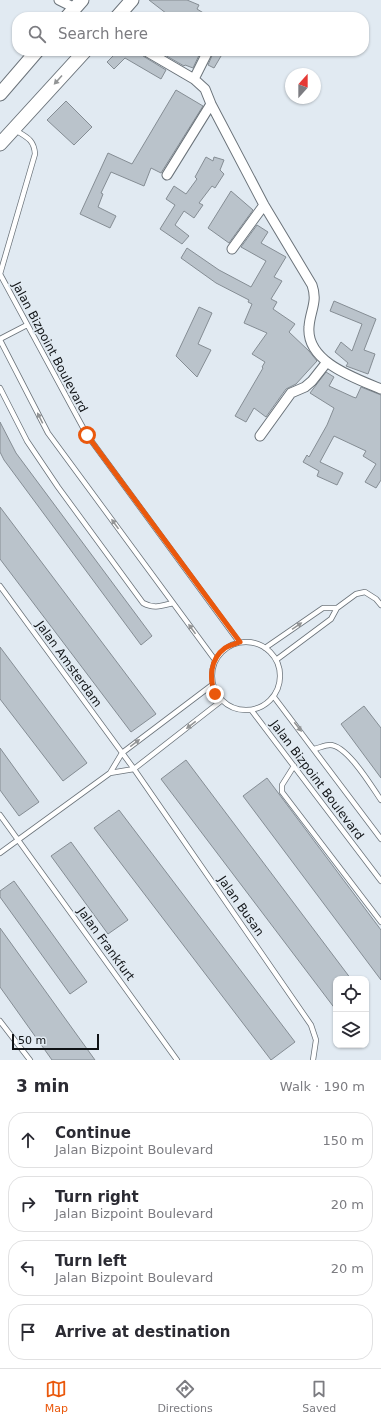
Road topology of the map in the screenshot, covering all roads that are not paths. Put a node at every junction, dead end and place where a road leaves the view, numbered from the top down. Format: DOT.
graph roads {
  1 [pos="59,0"];
  2 [pos="132,0"];
  3 [pos="75,8"];
  4 [pos="121,12"];
  5 [pos="33,56"];
  6 [pos="80,56"];
  7 [pos="155,56"];
  8 [pos="206,56"];
  9 [pos="194,79"];
  10 [pos="0,94"];
  11 [pos="211,104"];
  12 [pos="13,129"];
  13 [pos="0,144"];
  14 [pos="166,175"];
  15 [pos="264,205"];
  16 [pos="232,248"];
  17 [pos="0,274"];
  18 [pos="27,325"];
  19 [pos="0,339"];
  20 [pos="327,362"];
  21 [pos="0,388"];
  22 [pos="381,389"];
  23 [pos="260,436"];
  24 [pos="0,586"];
  25 [pos="173,603"];
  26 [pos="381,605"];
  27 [pos="337,608"];
  28 [pos="240,642"];
  29 [pos="265,648"];
  30 [pos="215,660"];
  31 [pos="276,660"];
  32 [pos="212,685"];
  33 [pos="274,697"];
  34 [pos="221,701"];
  35 [pos="252,711"];
  36 [pos="314,749"];
  37 [pos="122,753"];
  38 [pos="294,766"];
  39 [pos="134,769"];
  40 [pos="110,772"];
  41 [pos="381,800"];
  42 [pos="0,815"];
  43 [pos="381,839"];
  44 [pos="19,840"];
  45 [pos="0,853"];
  46 [pos="381,881"];
  47 [pos="381,922"];
  48 [pos="0,1021"];
  49 [pos="30,1060"];
  50 [pos="177,1060"];
  51 [pos="313,1060"];
  1 -- 3 [label="street"];
  2 -- 4 [label="main road"];
  5 -- 10 [label="main road"];
  6 -- 12 [label="main road, one-way"];
  7 -- 9 [label="street"];
  8 -- 9 [label="street"];
  9 -- 11 [label="street"];
  11 -- 14 [label="street"];
  11 -- 15 [label="street"];
  12 -- 13 [label="main road"];
  12 -- 17 [label="lane"];
  15 -- 16 [label="street"];
  15 -- 20 [label="street"];
  17 -- 18 [label="lane, Jalan Bizpoint Boulevard"];
  18 -- 19 [label="lane"];
  18 -- 28 [label="lane, Jalan Bizpoint Boulevard"];
  25 -- 19 [label="lane, one-way"];
  20 -- 22 [label="street"];
  20 -- 23 [label="street"];
  21 -- 25 [label="lane"];
  24 -- 37 [label="lane, Jalan Amsterdam"];
  30 -- 25 [label="lane, one-way"];
  26 -- 27 [label="lane"];
  29 -- 27 [label="lane, one-way"];
  27 -- 31 [label="lane"];
  28 -- 29 [label="lane"];
  28 -- 30 [label="lane"];
  29 -- 31 [label="lane"];
  30 -- 32 [label="lane"];
  31 -- 33 [label="lane"];
  32 -- 34 [label="lane"];
  37 -- 32 [label="lane, one-way"];
  33 -- 35 [label="lane, Jalan Bizpoint Boulevard"];
  33 -- 36 [label="lane, Jalan Bizpoint Boulevard, one-way"];
  34 -- 35 [label="lane"];
  34 -- 39 [label="lane, one-way"];
  35 -- 38 [label="lane, Jalan Bizpoint Boulevard"];
  36 -- 41 [label="lane"];
  36 -- 43 [label="lane, Jalan Bizpoint Boulevard"];
  37 -- 39 [label="lane, Jalan Amsterdam"];
  37 -- 40 [label="lane"];
  38 -- 46 [label="lane, Jalan Bizpoint Boulevard"];
  38 -- 47 [label="lane"];
  39 -- 40 [label="lane"];
  39 -- 51 [label="lane, Jalan Busan"];
  40 -- 44 [label="lane"];
  42 -- 44 [label="lane, Jalan Frankfurt"];
  44 -- 45 [label="lane"];
  44 -- 50 [label="lane, Jalan Frankfurt"];
  48 -- 49 [label="lane"];
}
